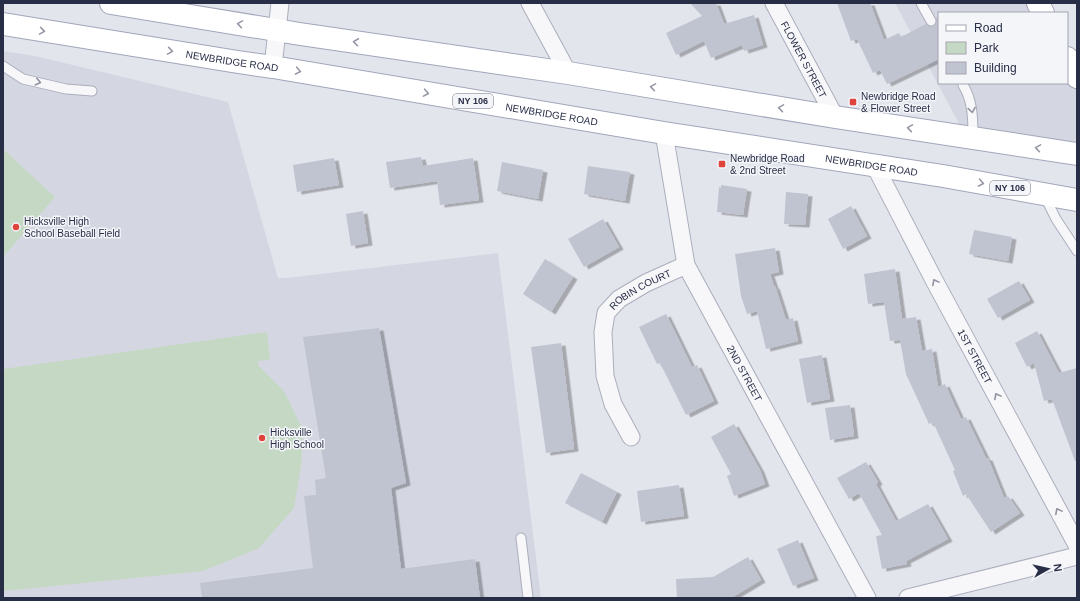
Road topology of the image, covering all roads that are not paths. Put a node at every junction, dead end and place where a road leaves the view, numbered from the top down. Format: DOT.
graph roads {
  1 [pos="111,3"];
  2 [pos="280,3"];
  3 [pos="530,3"];
  4 [pos="774,3"];
  5 [pos="921,3"];
  6 [pos="1038,3"];
  7 [pos="1042,12"];
  8 [pos="930,21"];
  9 [pos="3,24"];
  10 [pos="278,30"];
  11 [pos="1068,60"];
  12 [pos="3,66"];
  13 [pos="273,66"];
  14 [pos="568,73"];
  15 [pos="1077,77"];
  16 [pos="964,85"];
  17 [pos="92,92"];
  18 [pos="835,117"];
  19 [pos="664,134"];
  20 [pos="973,138"];
  21 [pos="1077,154"];
  22 [pos="875,166"];
  23 [pos="1044,194"];
  24 [pos="1077,200"];
  25 [pos="1077,251"];
  26 [pos="686,265"];
  27 [pos="631,437"];
  28 [pos="521,538"];
  29 [pos="1077,545"];
  30 [pos="1077,556"];
  31 [pos="528,598"];
  32 [pos="867,598"];
  33 [pos="908,598"];
  10 -- 1 [label="main road, one-way"];
  2 -- 10 [label="street"];
  3 -- 14 [label="street"];
  4 -- 18 [label="street, FLOWER STREET"];
  5 -- 8 [label="lane"];
  6 -- 7 [label="main road"];
  9 -- 13 [label="main road, NEWBRIDGE ROAD / NY 106, one-way"];
  10 -- 13 [label="street"];
  14 -- 10 [label="main road, one-way"];
  11 -- 15 [label="main road"];
  12 -- 17 [label="lane, one-way"];
  13 -- 19 [label="main road, NEWBRIDGE ROAD / NY 106, one-way"];
  18 -- 14 [label="main road, one-way"];
  16 -- 20 [label="lane, one-way"];
  20 -- 18 [label="main road, one-way"];
  19 -- 22 [label="main road, NEWBRIDGE ROAD / NY 106"];
  19 -- 26 [label="street, 2ND STREET"];
  21 -- 20 [label="main road, one-way"];
  22 -- 23 [label="main road, NEWBRIDGE ROAD / NY 106, one-way"];
  29 -- 22 [label="street, 1ST STREET, one-way"];
  23 -- 24 [label="main road, NEWBRIDGE ROAD / NY 106"];
  23 -- 25 [label="lane"];
  26 -- 27 [label="street, ROBIN COURT"];
  26 -- 32 [label="street, 2ND STREET"];
  28 -- 31 [label="lane"];
  30 -- 33 [label="street"];
}
